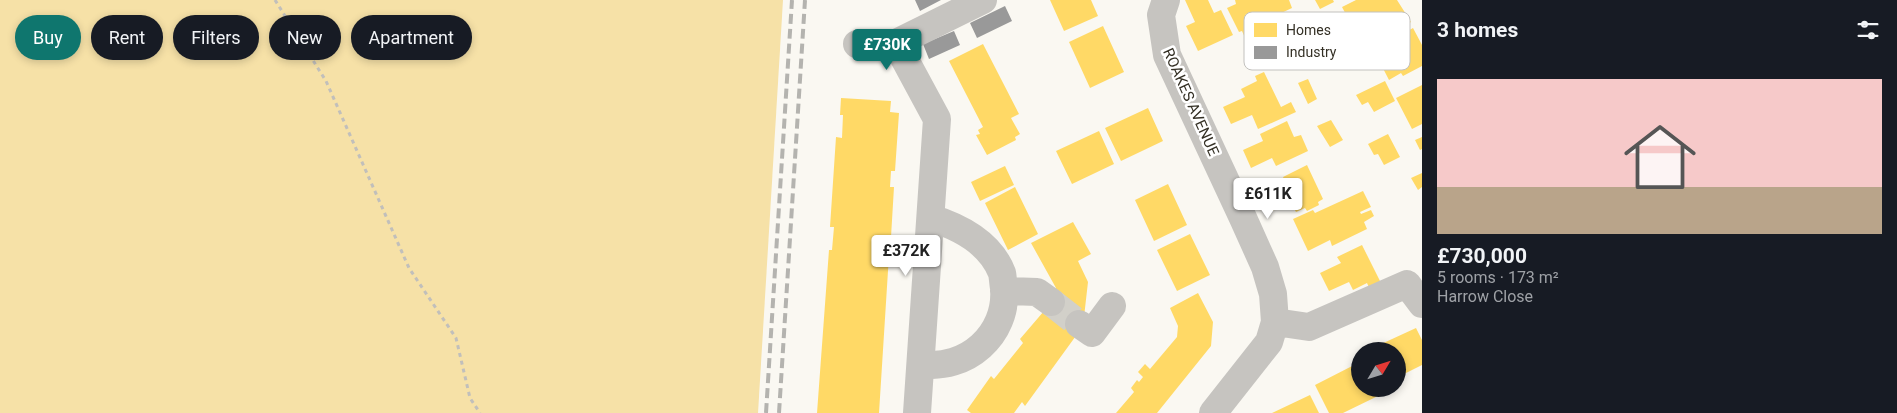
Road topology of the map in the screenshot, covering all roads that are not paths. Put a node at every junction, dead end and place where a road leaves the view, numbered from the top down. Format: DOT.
graph roads {
  1 [pos="982,0"];
  2 [pos="1166,0"];
  3 [pos="907,38"];
  4 [pos="857,44"];
  5 [pos="931,218"];
  6 [pos="1004,290"];
  7 [pos="1051,302"];
  8 [pos="1422,304"];
  9 [pos="1112,306"];
  10 [pos="1275,322"];
  11 [pos="1080,324"];
  12 [pos="920,364"];
  13 [pos="917,413"];
  14 [pos="1213,413"];
  1 -- 3 [label="street"];
  2 -- 10 [label="street, ROAKES AVENUE"];
  3 -- 4 [label="street"];
  3 -- 5 [label="street"];
  5 -- 6 [label="street"];
  5 -- 12 [label="street"];
  6 -- 7 [label="street"];
  6 -- 12 [label="street"];
  8 -- 10 [label="street"];
  9 -- 11 [label="street"];
  10 -- 14 [label="street, ROAKES AVENUE"];
  12 -- 13 [label="street"];
}
